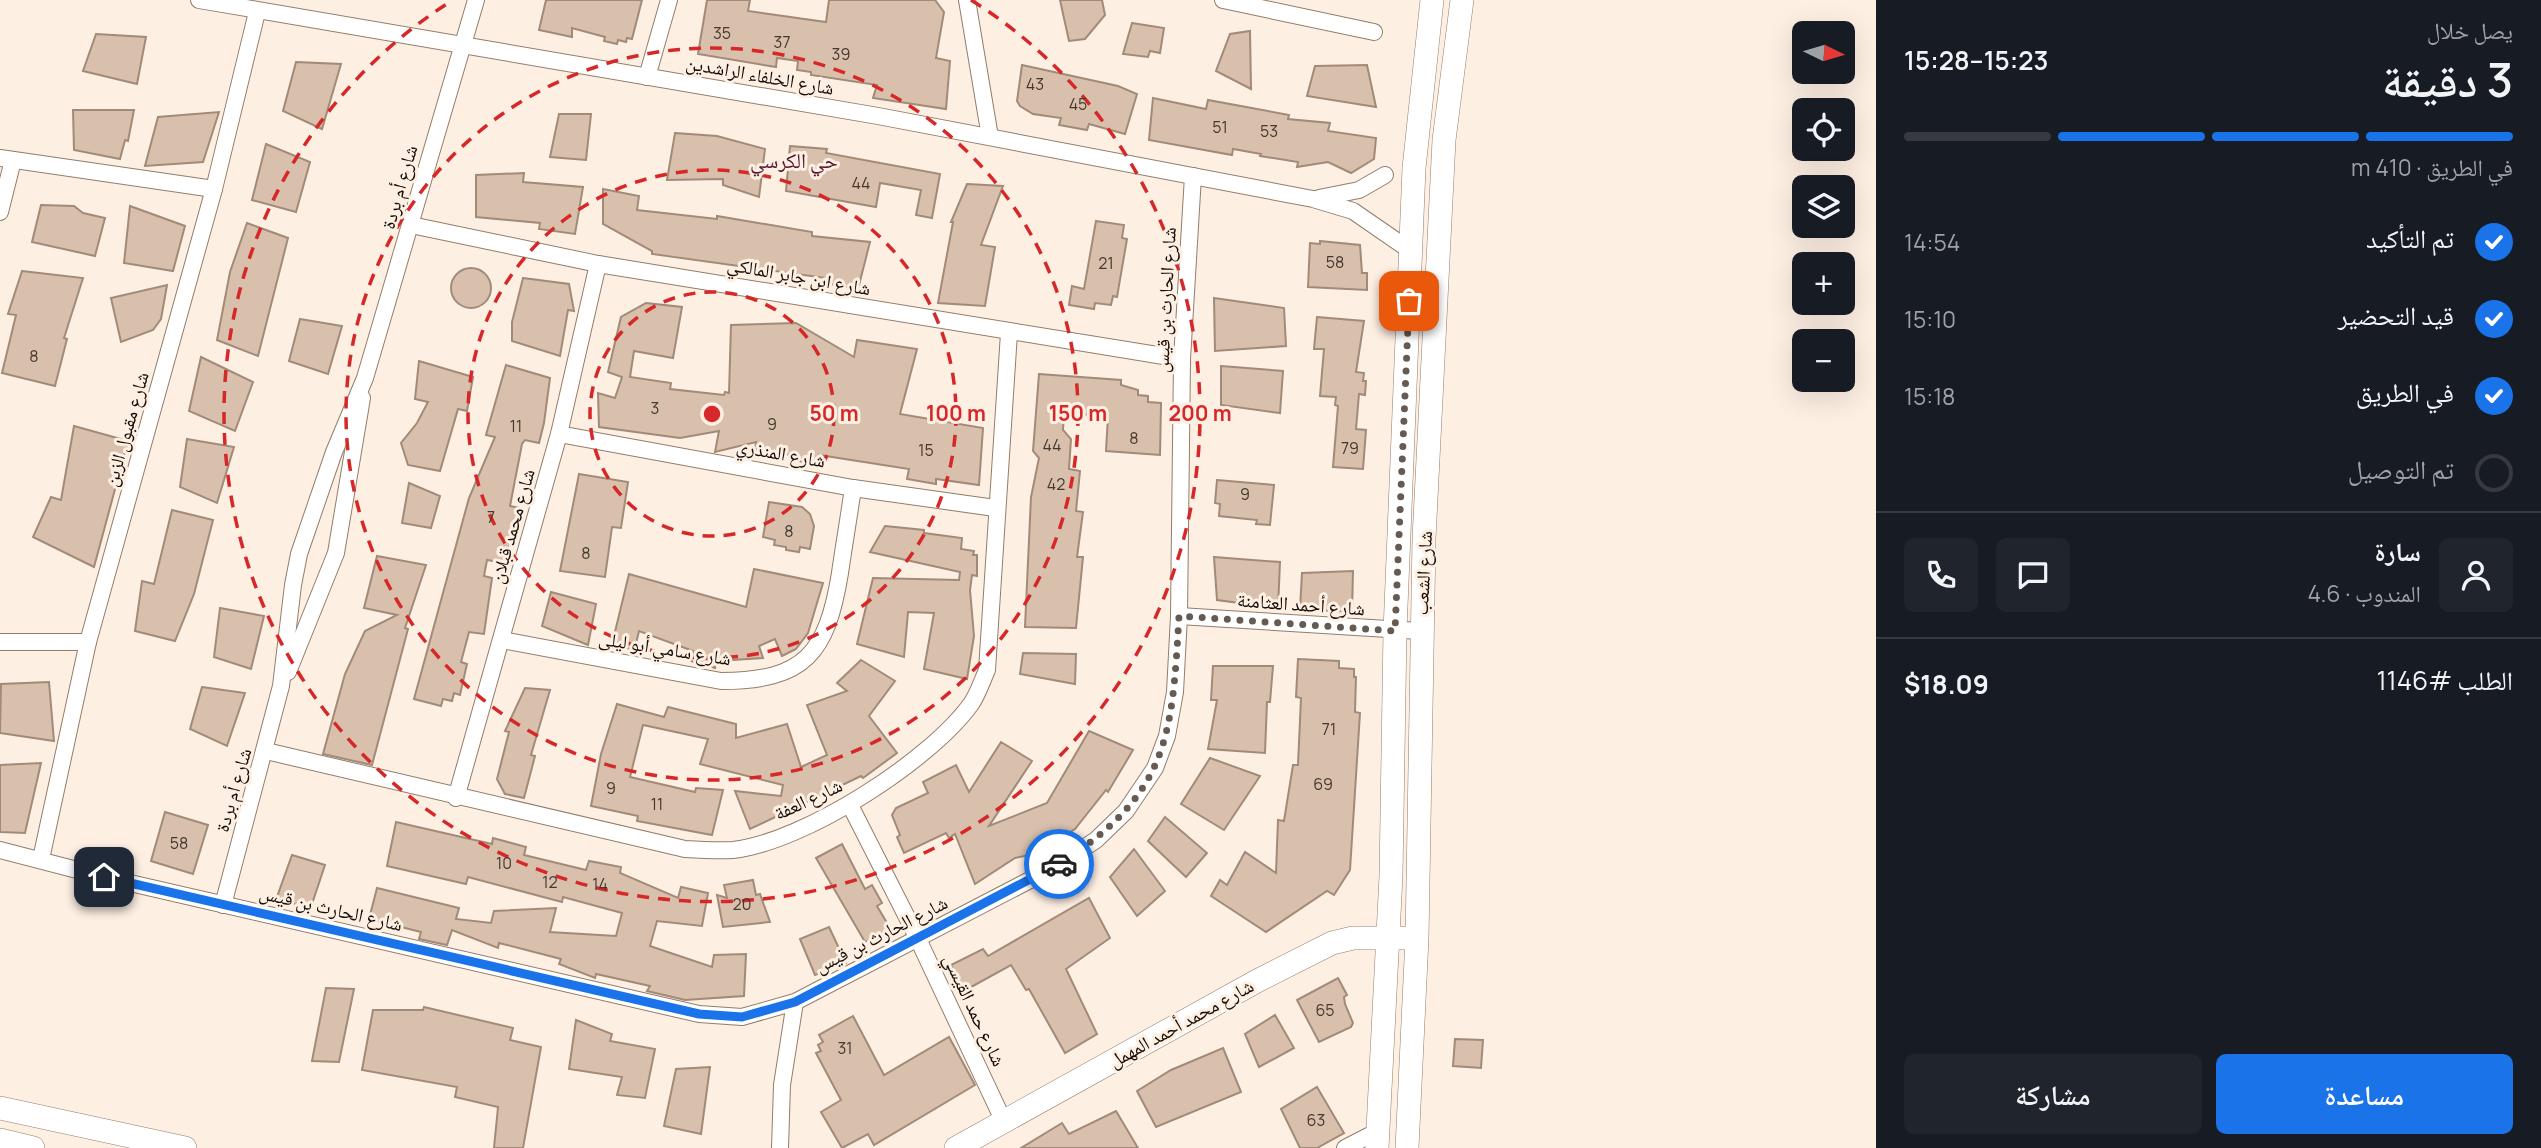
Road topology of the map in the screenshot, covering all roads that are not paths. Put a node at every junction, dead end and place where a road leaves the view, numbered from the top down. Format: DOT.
graph roads {
  1 [pos="199,0"];
  2 [pos="669,0"];
  3 [pos="967,0"];
  4 [pos="1432,0"];
  5 [pos="1462,0"];
  6 [pos="1233,1"];
  7 [pos="473,2"];
  8 [pos="257,12"];
  9 [pos="1374,32"];
  10 [pos="461,44"];
  11 [pos="647,77"];
  12 [pos="990,137"];
  13 [pos="7,159"];
  14 [pos="1385,175"];
  15 [pos="1194,176"];
  16 [pos="214,189"];
  17 [pos="1313,200"];
  18 [pos="0,212"];
  19 [pos="411,225"];
  20 [pos="1411,251"];
  21 [pos="598,264"];
  22 [pos="1009,333"];
  23 [pos="1182,359"];
  24 [pos="365,378"];
  25 [pos="559,434"];
  26 [pos="853,488"];
  27 [pos="995,508"];
  28 [pos="1179,616"];
  29 [pos="1395,631"];
  30 [pos="1420,631"];
  31 [pos="502,639"];
  32 [pos="0,642"];
  33 [pos="88,642"];
  34 [pos="281,686"];
  35 [pos="266,751"];
  36 [pos="456,798"];
  37 [pos="850,805"];
  38 [pos="0,850"];
  39 [pos="41,859"];
  40 [pos="223,905"];
  41 [pos="1387,937"];
  42 [pos="918,939"];
  43 [pos="1417,939"];
  44 [pos="795,1002"];
  45 [pos="0,1108"];
  46 [pos="1004,1122"];
  47 [pos="1377,1139"];
  48 [pos="0,1140"];
  49 [pos="33,1148"];
  50 [pos="186,1148"];
  51 [pos="780,1148"];
  52 [pos="956,1148"];
  53 [pos="1345,1148"];
  54 [pos="1407,1148"];
  1 -- 8 [label="street, شارع الخلفاء الراشدين"];
  2 -- 11 [label="street"];
  3 -- 12 [label="street"];
  4 -- 20 [label="street, شارع الشعب"];
  5 -- 30 [label="street, شارع الشعب"];
  6 -- 9 [label="street"];
  7 -- 10 [label="street, شارع أم بردة"];
  8 -- 10 [label="street, شارع الخلفاء الراشدين"];
  8 -- 16 [label="street, شارع مقبول الزبن"];
  10 -- 11 [label="street, شارع الخلفاء الراشدين"];
  10 -- 19 [label="street, شارع أم بردة"];
  11 -- 12 [label="street, شارع الخلفاء الراشدين"];
  12 -- 15 [label="street, شارع الخلفاء الراشدين"];
  13 -- 16 [label="street"];
  13 -- 18 [label="street"];
  14 -- 17 [label="street, شارع الخلفاء الراشدين"];
  15 -- 17 [label="street, شارع الخلفاء الراشدين"];
  15 -- 23 [label="street, شارع الحارث بن قيس"];
  16 -- 33 [label="street, شارع مقبول الزبن"];
  17 -- 20 [label="street, شارع الخلفاء الراشدين"];
  19 -- 21 [label="street, شارع ابن جابر المالكي"];
  19 -- 24 [label="street, شارع أم بردة"];
  20 -- 29 [label="street, شارع الشعب"];
  21 -- 22 [label="street, شارع ابن جابر المالكي"];
  21 -- 25 [label="street, شارع محمد قبلان"];
  22 -- 23 [label="street, شارع ابن جابر المالكي"];
  22 -- 27 [label="street, شارع العفة"];
  23 -- 28 [label="street, شارع الحارث بن قيس"];
  24 -- 34 [label="street, شارع أم بردة"];
  24 -- 34 [label="street, شارع أم بردة"];
  25 -- 26 [label="street, شارع المنذري"];
  25 -- 31 [label="street, شارع محمد قبلان"];
  26 -- 27 [label="street, شارع المنذري"];
  26 -- 31 [label="street, شارع سامي أبو ليلى"];
  27 -- 37 [label="street, شارع العفة"];
  28 -- 29 [label="street, شارع أحمد العثامنة"];
  28 -- 42 [label="street, شارع الحارث بن قيس"];
  29 -- 30 [label="street, شارع أحمد العثامنة"];
  29 -- 41 [label="street, شارع الشعب"];
  30 -- 43 [label="street, شارع الشعب"];
  31 -- 36 [label="street, شارع محمد قبلان"];
  32 -- 33 [label="street"];
  33 -- 39 [label="street, شارع مقبول الزبن"];
  34 -- 35 [label="street, شارع أم بردة"];
  35 -- 36 [label="street, شارع العفة"];
  35 -- 40 [label="street, شارع أم بردة"];
  36 -- 37 [label="street, شارع العفة"];
  37 -- 42 [label="street, شارع حمد القيسي"];
  38 -- 39 [label="street, شارع الحارث بن قيس"];
  39 -- 40 [label="street, شارع الحارث بن قيس"];
  40 -- 44 [label="street, شارع الحارث بن قيس"];
  41 -- 43 [label="street, شارع محمد أحمد المهمل"];
  41 -- 46 [label="street, شارع محمد أحمد المهمل"];
  41 -- 47 [label="street, شارع الشعب"];
  42 -- 44 [label="street, شارع الحارث بن قيس"];
  42 -- 46 [label="street, شارع حمد القيسي"];
  43 -- 54 [label="street, شارع الشعب"];
  44 -- 51 [label="street"];
  45 -- 50 [label="street"];
  46 -- 52 [label="street, شارع محمد أحمد المهمل"];
  47 -- 53 [label="street"];
  48 -- 49 [label="street"];
}
